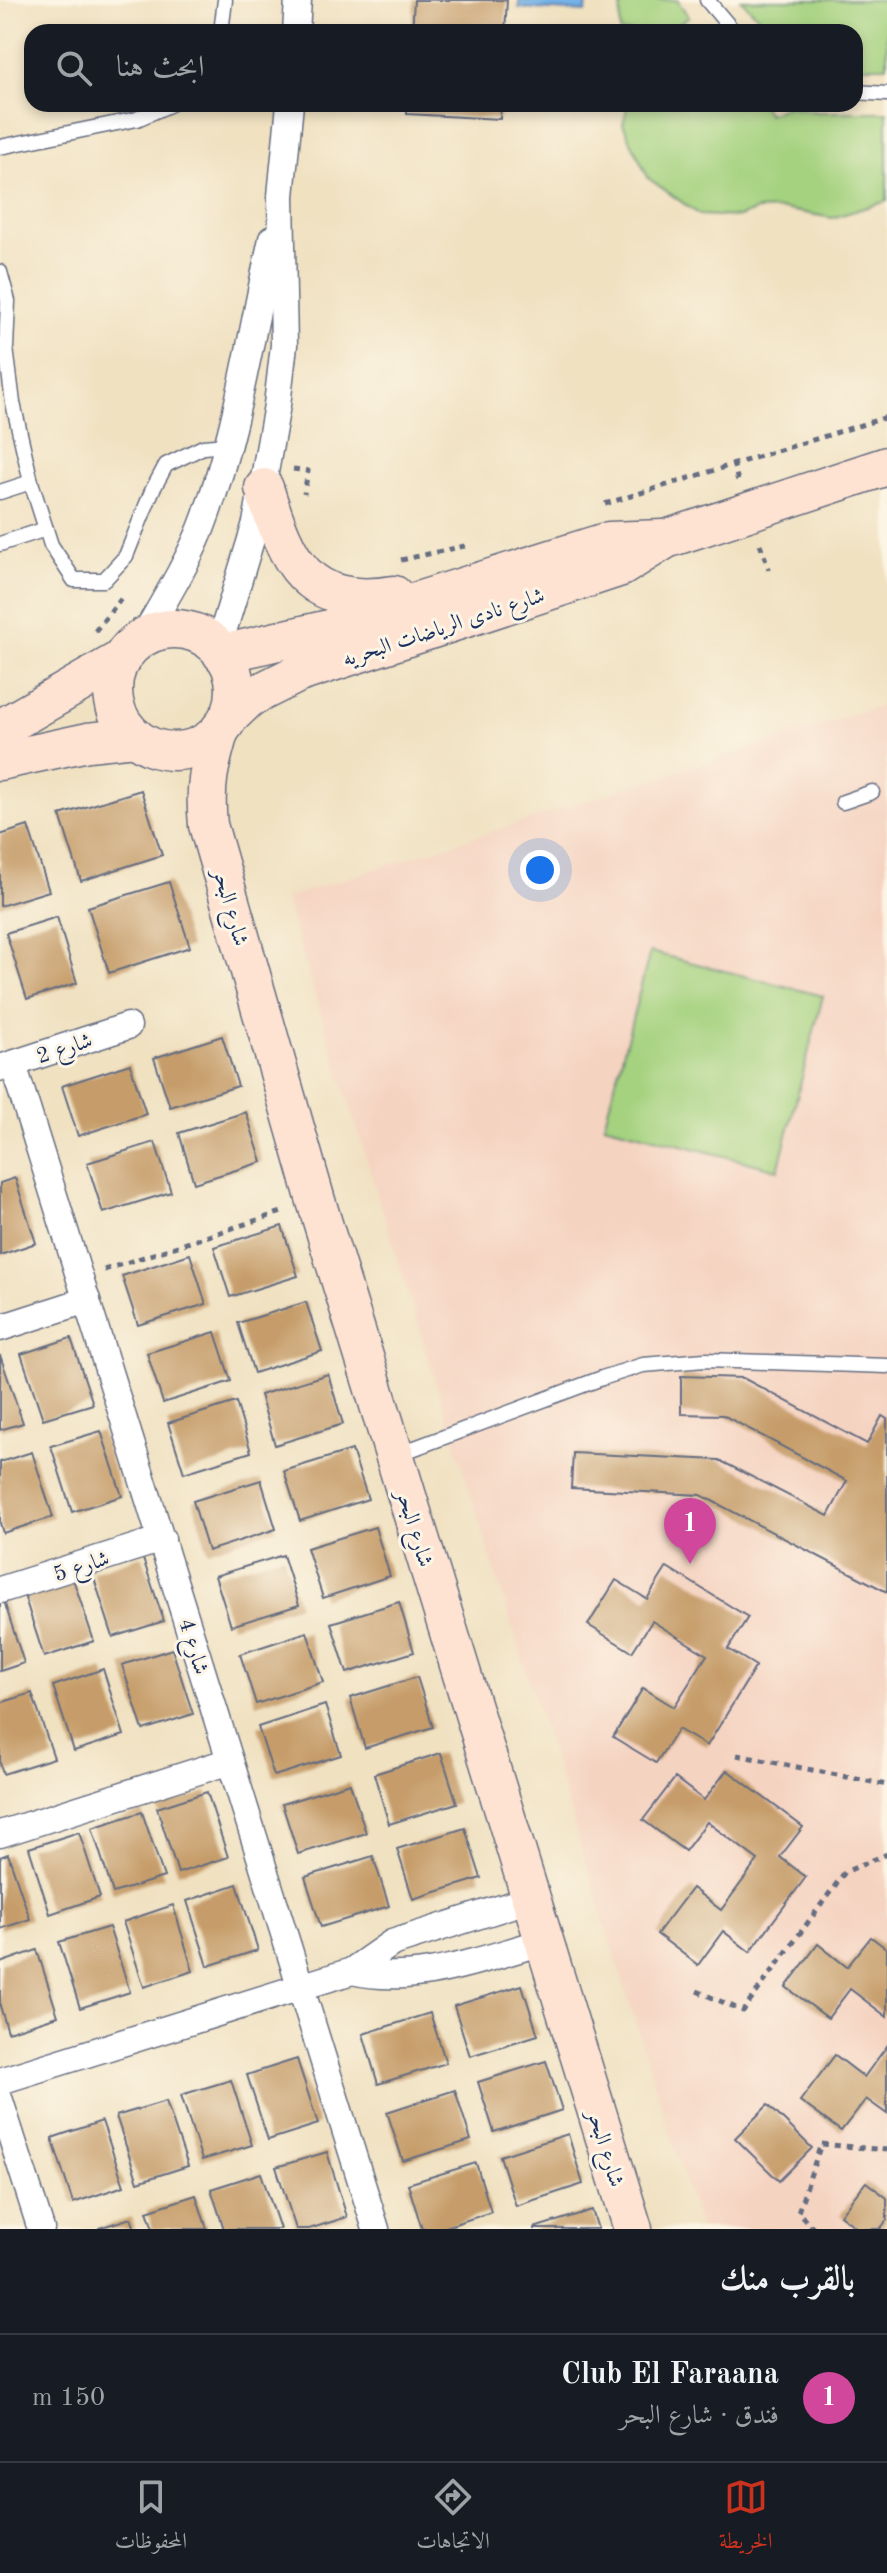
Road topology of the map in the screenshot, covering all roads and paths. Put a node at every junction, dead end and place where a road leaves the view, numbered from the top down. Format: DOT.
graph roads {
  1 [pos="225,0"];
  2 [pos="298,0"];
  3 [pos="707,0"];
  4 [pos="222,24"];
  5 [pos="296,24"];
  6 [pos="727,24"];
  7 [pos="863,92"];
  8 [pos="887,94"];
  9 [pos="153,112"];
  10 [pos="289,112"];
  11 [pos="0,147"];
  12 [pos="281,196"];
  13 [pos="0,272"];
  14 [pos="3,349"];
  15 [pos="6,405"];
  16 [pos="887,417"];
  17 [pos="227,445"];
  18 [pos="887,466"];
  19 [pos="308,471"];
  20 [pos="31,482"];
  21 [pos="264,488"];
  22 [pos="0,492"];
  23 [pos="305,506"];
  24 [pos="597,507"];
  25 [pos="46,529"];
  26 [pos="666,539"];
  27 [pos="479,542"];
  28 [pos="0,544"];
  29 [pos="399,560"];
  30 [pos="472,584"];
  31 [pos="130,587"];
  32 [pos="93,633"];
  33 [pos="132,648"];
  34 [pos="220,651"];
  35 [pos="223,725"];
  36 [pos="0,729"];
  37 [pos="143,742"];
  38 [pos="0,761"];
  39 [pos="872,792"];
  40 [pos="843,802"];
  41 [pos="208,825"];
  42 [pos="128,1026"];
  43 [pos="7,1066"];
  44 [pos="316,1201"];
  45 [pos="83,1289"];
  46 [pos="0,1328"];
  47 [pos="887,1366"];
  48 [pos="394,1456"];
  49 [pos="162,1539"];
  50 [pos="0,1590"];
  51 [pos="737,1755"];
  52 [pos="230,1761"];
  53 [pos="887,1785"];
  54 [pos="0,1834"];
  55 [pos="887,1854"];
  56 [pos="530,1899"];
  57 [pos="543,1942"];
  58 [pos="352,1971"];
  59 [pos="300,1987"];
  60 [pos="697,1991"];
  61 [pos="0,2081"];
  62 [pos="0,2101"];
  63 [pos="887,2150"];
  64 [pos="41,2229"];
  65 [pos="376,2229"];
  66 [pos="633,2229"];
  67 [pos="814,2229"];
  1 -- 4 [label="lane"];
  2 -- 5 [label="street"];
  3 -- 6 [label="lane"];
  7 -- 8 [label="lane"];
  9 -- 11 [label="lane"];
  10 -- 12 [label="street"];
  12 -- 17 [label="street"];
  12 -- 21 [label="street"];
  13 -- 14 [label="lane"];
  14 -- 15 [label="lane"];
  15 -- 20 [label="lane"];
  16 -- 24 [label="path"];
  17 -- 25 [label="lane"];
  17 -- 33 [label="street"];
  18 -- 26 [label="main road, شارع نادى الرياضات البحريه"];
  19 -- 23 [label="path"];
  20 -- 22 [label="lane"];
  20 -- 25 [label="lane"];
  21 -- 30 [label="main road"];
  21 -- 34 [label="street"];
  25 -- 28 [label="lane"];
  26 -- 30 [label="main road, شارع نادى الرياضات البحريه"];
  26 -- 35 [label="main road, شارع نادى الرياضات البحريه"];
  27 -- 29 [label="path"];
  30 -- 34 [label="main road, شارع نادى الرياضات البحريه"];
  31 -- 32 [label="path"];
  33 -- 34 [label="main road"];
  33 -- 36 [label="main road"];
  33 -- 37 [label="main road"];
  34 -- 35 [label="main road"];
  35 -- 37 [label="main road"];
  35 -- 41 [label="main road, شارع البحر"];
  37 -- 38 [label="main road"];
  37 -- 41 [label="main road, شارع البحر"];
  39 -- 40 [label="lane"];
  41 -- 44 [label="main road, شارع البحر"];
  42 -- 43 [label="street, شارع 2"];
  43 -- 45 [label="street, شارع 4"];
  44 -- 45 [label="path"];
  44 -- 48 [label="main road, شارع البحر"];
  45 -- 46 [label="street"];
  45 -- 49 [label="street, شارع 4"];
  47 -- 48 [label="lane"];
  48 -- 56 [label="main road, شارع البحر"];
  49 -- 50 [label="street, شارع 5"];
  49 -- 52 [label="street, شارع 4"];
  51 -- 53 [label="path"];
  52 -- 54 [label="street"];
  52 -- 59 [label="street, شارع 4"];
  55 -- 60 [label="path"];
  56 -- 57 [label="main road, شارع البحر"];
  56 -- 58 [label="street"];
  57 -- 58 [label="street"];
  57 -- 66 [label="main road, شارع البحر"];
  58 -- 59 [label="street"];
  59 -- 61 [label="street"];
  59 -- 65 [label="street, شارع 4"];
  62 -- 64 [label="street"];
  63 -- 67 [label="path"];
}
